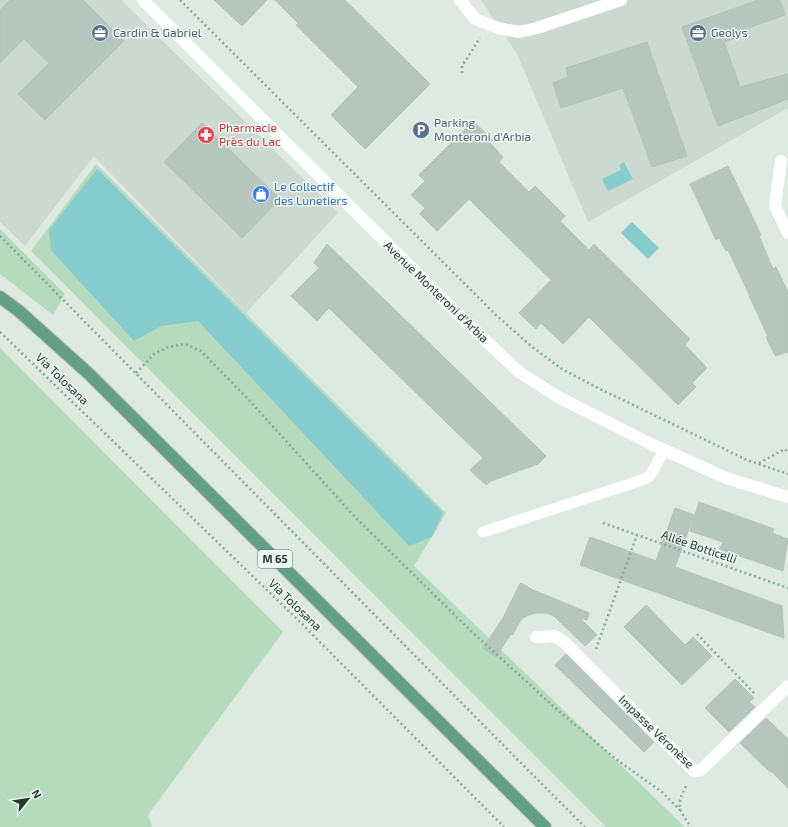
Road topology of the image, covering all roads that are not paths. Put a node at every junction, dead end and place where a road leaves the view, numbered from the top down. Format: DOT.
graph roads {
  1 [pos="143,0"];
  2 [pos="460,0"];
  3 [pos="622,0"];
  4 [pos="781,161"];
  5 [pos="788,233"];
  6 [pos="0,297"];
  7 [pos="664,450"];
  8 [pos="788,497"];
  9 [pos="483,532"];
  10 [pos="536,637"];
  11 [pos="788,686"];
  12 [pos="545,827"];
  1 -- 7 [label="street, Avenue Monteroni d'Arbia"];
  2 -- 3 [label="street"];
  4 -- 5 [label="street"];
  6 -- 12 [label="main road, M 65"];
  7 -- 8 [label="street, Avenue Monteroni d'Arbia"];
  7 -- 9 [label="lane"];
  10 -- 11 [label="street, Impasse Véronèse"];
}
